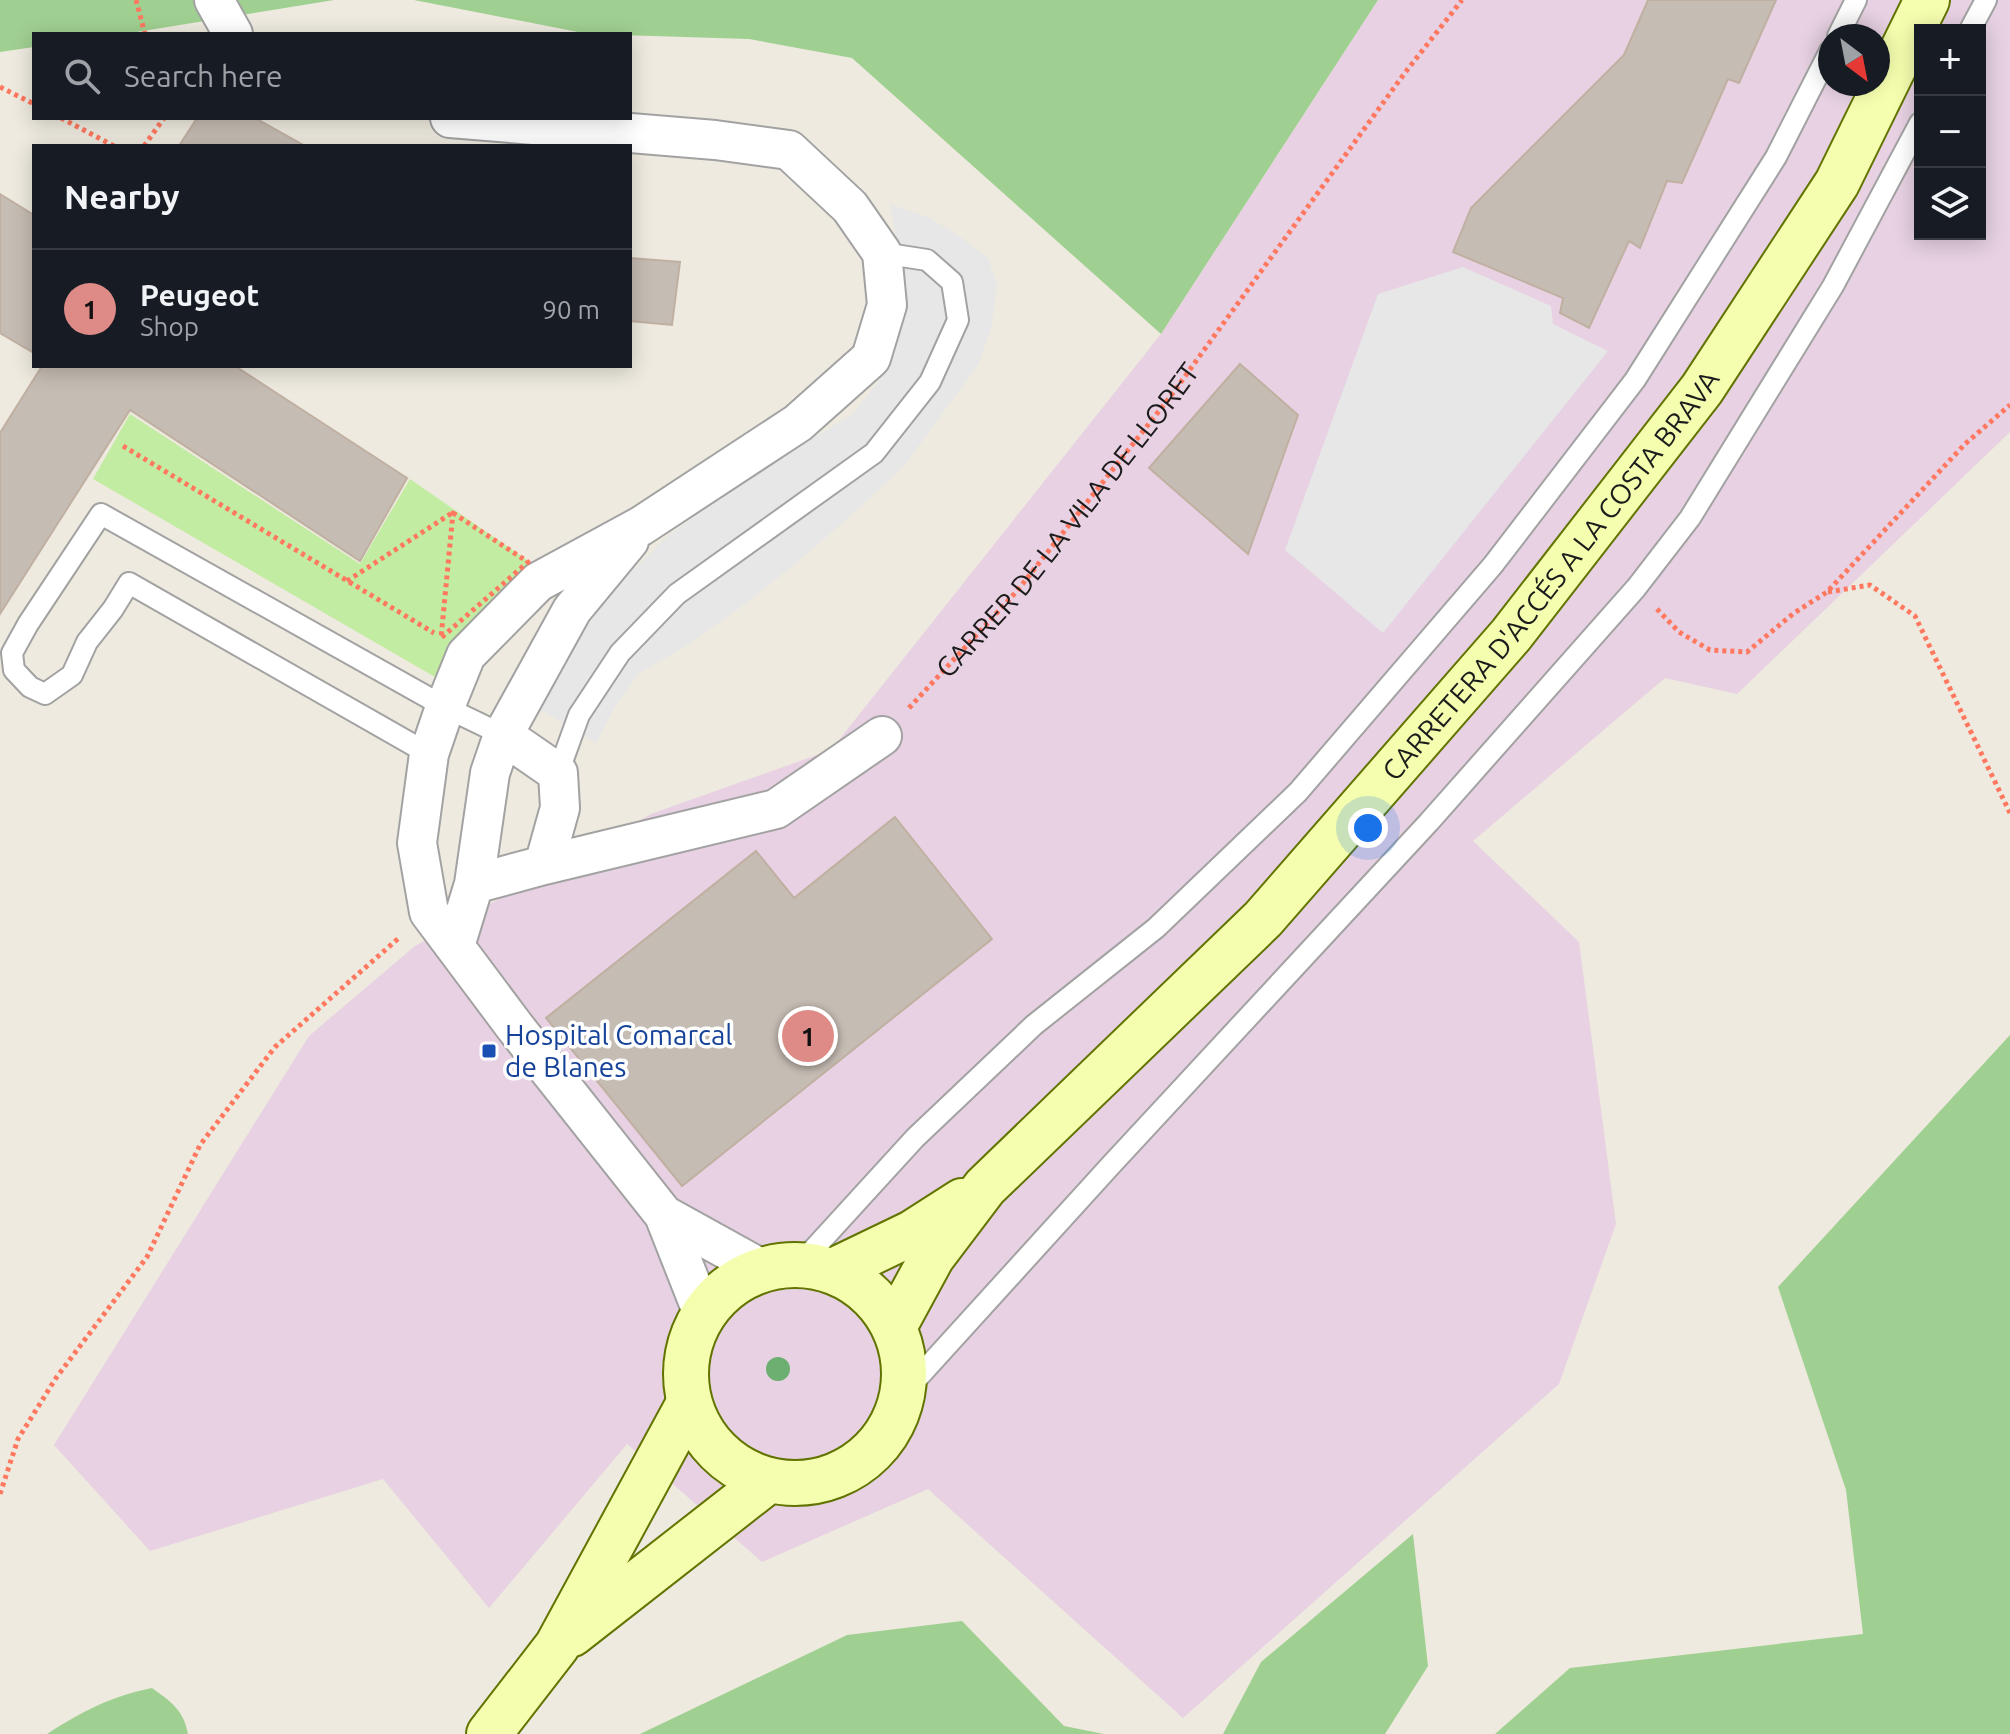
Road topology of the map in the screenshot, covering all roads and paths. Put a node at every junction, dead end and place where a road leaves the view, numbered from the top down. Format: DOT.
graph roads {
  1 [pos="136,0"];
  2 [pos="214,0"];
  3 [pos="1462,0"];
  4 [pos="1856,0"];
  5 [pos="1927,0"];
  6 [pos="1986,0"];
  7 [pos="1844,24"];
  8 [pos="1973,24"];
  9 [pos="144,32"];
  10 [pos="232,32"];
  11 [pos="1818,75"];
  12 [pos="0,87"];
  13 [pos="32,103"];
  14 [pos="65,120"];
  15 [pos="163,120"];
  16 [pos="474,120"];
  17 [pos="1914,134"];
  18 [pos="110,144"];
  19 [pos="145,144"];
  20 [pos="882,253"];
  21 [pos="2010,405"];
  22 [pos="123,446"];
  23 [pos="453,513"];
  24 [pos="641,526"];
  25 [pos="347,581"];
  26 [pos="1636,588"];
  27 [pos="1827,592"];
  28 [pos="441,638"];
  29 [pos="445,707"];
  30 [pos="503,735"];
  31 [pos="882,736"];
  32 [pos="429,754"];
  33 [pos="558,773"];
  34 [pos="2010,813"];
  35 [pos="417,843"];
  36 [pos="544,865"];
  37 [pos="474,884"];
  38 [pos="429,912"];
  39 [pos="455,946"];
  40 [pos="985,1187"];
  41 [pos="664,1215"];
  42 [pos="798,1268"];
  43 [pos="703,1314"];
  44 [pos="894,1327"];
  45 [pos="903,1394"];
  46 [pos="689,1403"];
  47 [pos="769,1480"];
  48 [pos="0,1494"];
  49 [pos="557,1646"];
  50 [pos="489,1734"];
  1 -- 9 [label="path"];
  2 -- 10 [label="street"];
  3 -- 31 [label="path, CARRER DE LA VILA DE LLORET"];
  4 -- 7 [label="lane"];
  5 -- 40 [label="main road, CARRETERA D'ACCÉS A LA COSTA BRAVA"];
  6 -- 8 [label="lane"];
  11 -- 42 [label="lane"];
  12 -- 13 [label="path"];
  14 -- 18 [label="path"];
  15 -- 19 [label="path"];
  16 -- 20 [label="street"];
  17 -- 26 [label="lane"];
  20 -- 24 [label="street"];
  20 -- 33 [label="lane"];
  21 -- 27 [label="path"];
  22 -- 25 [label="path"];
  23 -- 25 [label="path"];
  23 -- 28 [label="path"];
  23 -- 28 [label="path"];
  24 -- 29 [label="street"];
  24 -- 30 [label="street"];
  25 -- 28 [label="path"];
  26 -- 27 [label="path"];
  26 -- 45 [label="lane"];
  27 -- 34 [label="path"];
  29 -- 30 [label="lane"];
  29 -- 32 [label="street"];
  29 -- 32 [label="lane"];
  30 -- 33 [label="street"];
  30 -- 37 [label="street"];
  31 -- 36 [label="street"];
  32 -- 35 [label="street"];
  33 -- 36 [label="street"];
  35 -- 37 [label="street"];
  35 -- 38 [label="street"];
  36 -- 37 [label="street"];
  37 -- 39 [label="street"];
  38 -- 39 [label="street"];
  38 -- 48 [label="path"];
  39 -- 41 [label="street"];
  40 -- 42 [label="main road, CARRETERA D'ACCÉS A LA COSTA BRAVA"];
  40 -- 44 [label="main road, CARRETERA D'ACCÉS A LA COSTA BRAVA"];
  41 -- 42 [label="street"];
  41 -- 43 [label="street"];
  42 -- 43 [label="main road"];
  42 -- 44 [label="main road"];
  43 -- 46 [label="main road"];
  44 -- 45 [label="main road"];
  45 -- 47 [label="main road"];
  46 -- 47 [label="main road"];
  46 -- 49 [label="main road"];
  47 -- 49 [label="main road"];
  49 -- 50 [label="main road"];
}
